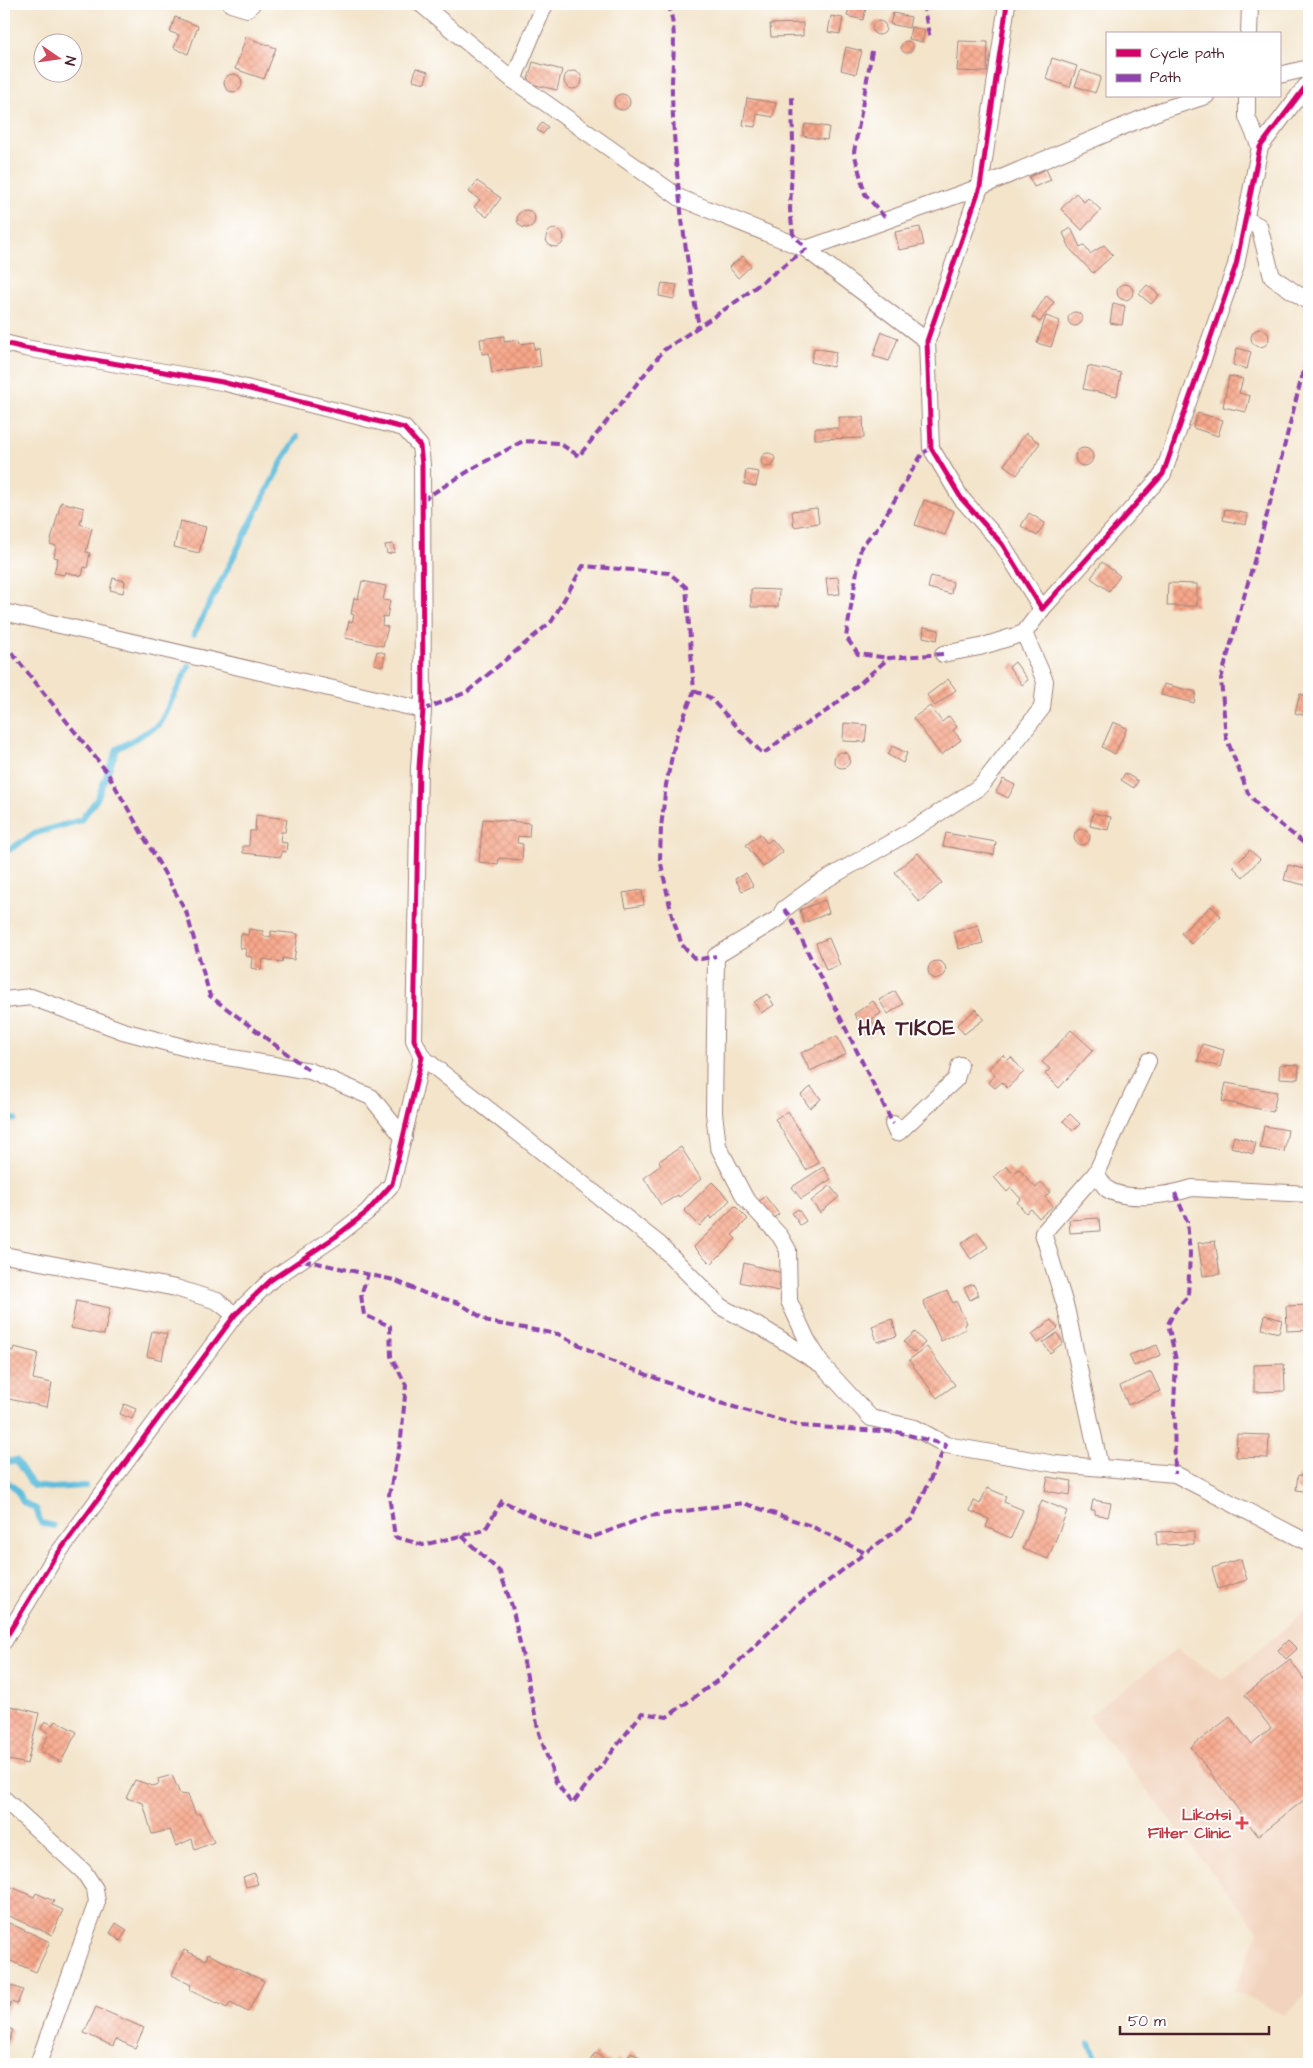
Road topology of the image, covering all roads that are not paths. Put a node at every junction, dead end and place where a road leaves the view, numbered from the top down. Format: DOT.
graph roads {
  1 [pos="231,4"];
  2 [pos="252,4"];
  3 [pos="421,4"];
  4 [pos="545,4"];
  5 [pos="1006,4"];
  6 [pos="1250,4"];
  7 [pos="1249,32"];
  8 [pos="1309,68"];
  9 [pos="1280,75"];
  10 [pos="514,80"];
  11 [pos="1309,82"];
  12 [pos="1200,98"];
  13 [pos="1247,98"];
  14 [pos="1260,147"];
  15 [pos="980,188"];
  16 [pos="1245,219"];
  17 [pos="806,249"];
  18 [pos="1309,302"];
  19 [pos="927,342"];
  20 [pos="4,343"];
  21 [pos="1042,609"];
  22 [pos="4,612"];
  23 [pos="1024,633"];
  24 [pos="942,654"];
  25 [pos="423,710"];
  26 [pos="4,1000"];
  27 [pos="422,1057"];
  28 [pos="1148,1061"];
  29 [pos="960,1065"];
  30 [pos="893,1124"];
  31 [pos="404,1138"];
  32 [pos="1096,1173"];
  33 [pos="1309,1194"];
  34 [pos="4,1255"];
  35 [pos="236,1315"];
  36 [pos="822,1365"];
  37 [pos="1100,1467"];
  38 [pos="1309,1543"];
  39 [pos="4,1641"];
  40 [pos="4,1800"];
  41 [pos="38,2064"];
  1 -- 2 [label="street"];
  3 -- 10 [label="street"];
  4 -- 10 [label="street"];
  5 -- 15 [label="street"];
  6 -- 7 [label="street"];
  8 -- 9 [label="street"];
  10 -- 17 [label="street"];
  11 -- 14 [label="street"];
  12 -- 15 [label="street"];
  13 -- 14 [label="street"];
  14 -- 16 [label="street"];
  15 -- 17 [label="street"];
  15 -- 19 [label="street"];
  16 -- 18 [label="street"];
  16 -- 21 [label="street"];
  17 -- 19 [label="street"];
  19 -- 21 [label="street"];
  20 -- 25 [label="street"];
  21 -- 23 [label="street"];
  22 -- 25 [label="street"];
  23 -- 24 [label="street"];
  23 -- 36 [label="street"];
  25 -- 27 [label="street"];
  26 -- 31 [label="street"];
  27 -- 31 [label="street"];
  27 -- 36 [label="street"];
  28 -- 32 [label="street"];
  29 -- 30 [label="street"];
  31 -- 35 [label="street"];
  32 -- 33 [label="street"];
  32 -- 37 [label="street"];
  34 -- 35 [label="street"];
  35 -- 39 [label="street"];
  36 -- 37 [label="street"];
  37 -- 38 [label="street"];
  40 -- 41 [label="street"];
}
